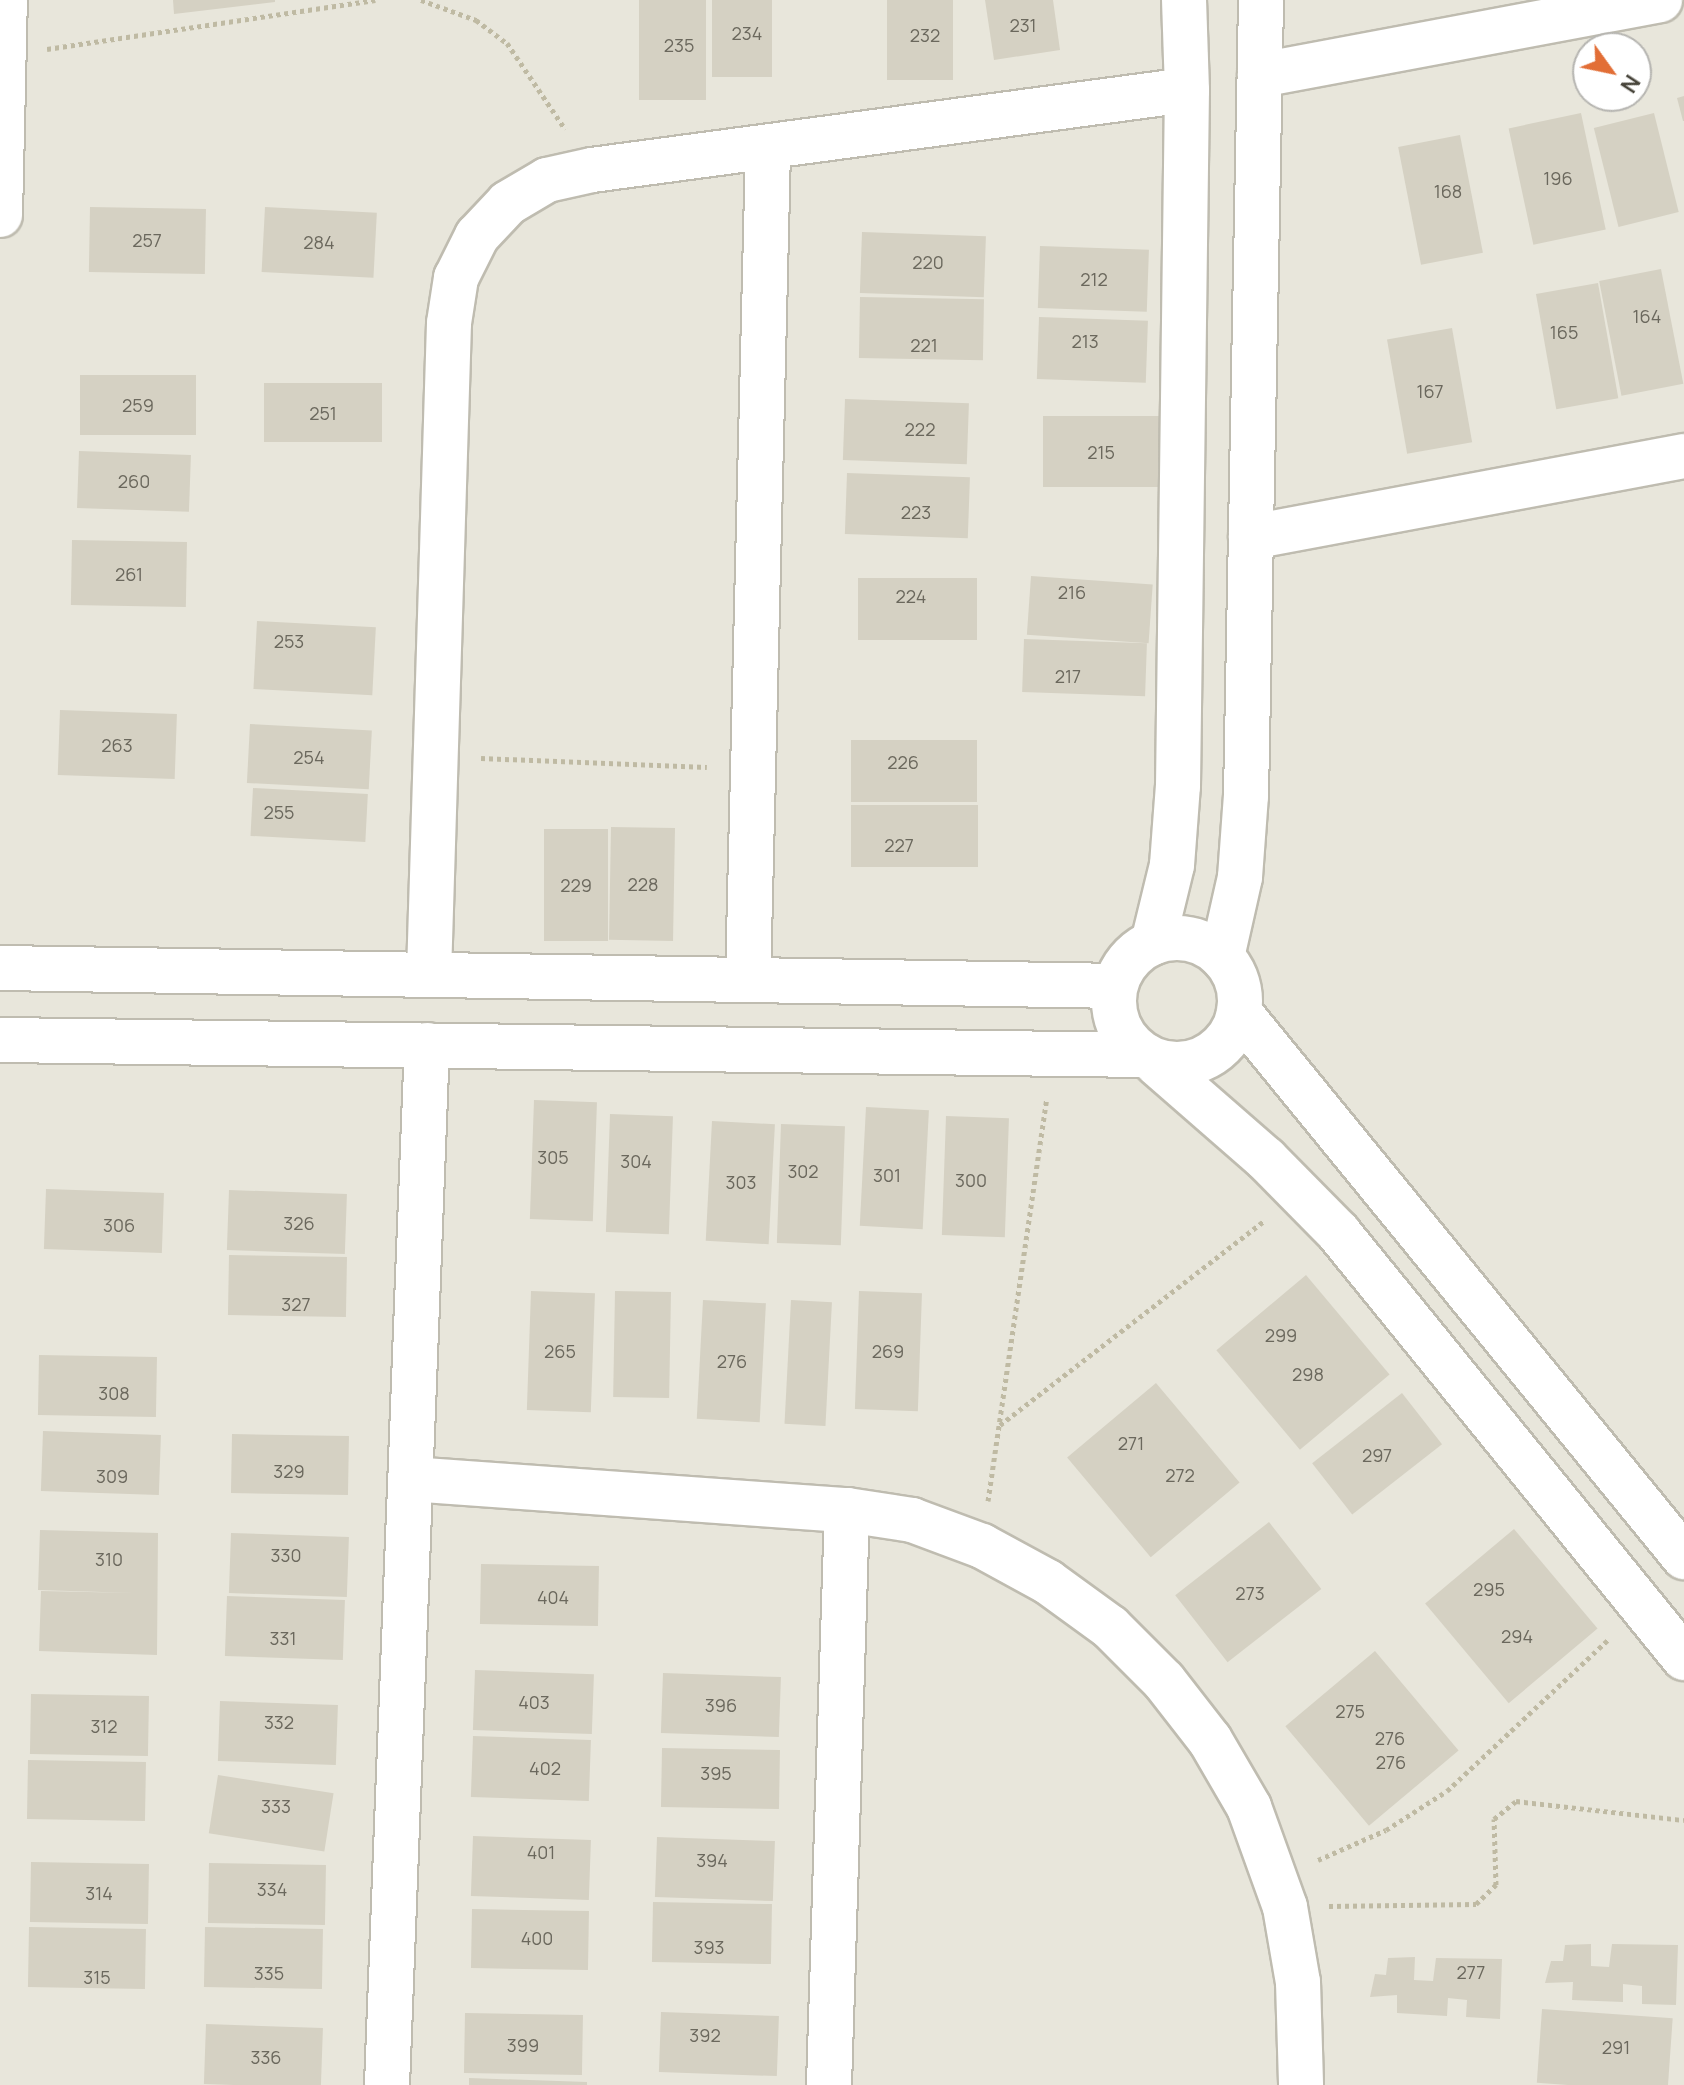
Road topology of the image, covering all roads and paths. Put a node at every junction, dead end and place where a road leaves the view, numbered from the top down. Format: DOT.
graph roads {
  1 [pos="5,0"];
  2 [pos="375,0"];
  3 [pos="421,0"];
  4 [pos="1184,0"];
  5 [pos="1261,0"];
  6 [pos="1660,0"];
  7 [pos="4,55"];
  8 [pos="1260,75"];
  9 [pos="1187,90"];
  10 [pos="1,114"];
  11 [pos="768,147"];
  12 [pos="592,170"];
  13 [pos="0,215"];
  14 [pos="1684,456"];
  15 [pos="1251,537"];
  16 [pos="436,757"];
  17 [pos="753,768"];
  18 [pos="1153,943"];
  19 [pos="1222,957"];
  20 [pos="0,968"];
  21 [pos="429,974"];
  22 [pos="748,980"];
  23 [pos="1115,986"];
  24 [pos="1239,1012"];
  25 [pos="0,1040"];
  26 [pos="427,1045"];
  27 [pos="1054,1054"];
  28 [pos="1150,1059"];
  29 [pos="1300,1193"];
  30 [pos="999,1426"];
  31 [pos="410,1479"];
  32 [pos="847,1510"];
  33 [pos="982,1546"];
  34 [pos="1684,1557"];
  35 [pos="1642,1607"];
  36 [pos="1684,1658"];
  37 [pos="1684,1820"];
  38 [pos="1280,1892"];
  39 [pos="387,2085"];
  40 [pos="829,2085"];
  41 [pos="1301,2085"];
  1 -- 7 [label="street"];
  2 -- 7 [label="path"];
  3 -- 12 [label="path"];
  4 -- 9 [label="street"];
  5 -- 8 [label="street"];
  6 -- 8 [label="street"];
  7 -- 10 [label="street"];
  8 -- 15 [label="street"];
  9 -- 11 [label="street"];
  9 -- 18 [label="street"];
  10 -- 13 [label="street"];
  11 -- 12 [label="street"];
  11 -- 17 [label="street"];
  12 -- 16 [label="street"];
  14 -- 15 [label="street"];
  15 -- 19 [label="street"];
  16 -- 17 [label="path"];
  16 -- 21 [label="street"];
  17 -- 22 [label="street"];
  18 -- 19 [label="street"];
  18 -- 23 [label="street"];
  19 -- 24 [label="street"];
  20 -- 21 [label="street"];
  21 -- 22 [label="street"];
  22 -- 23 [label="street"];
  23 -- 28 [label="street"];
  24 -- 28 [label="street"];
  24 -- 34 [label="street"];
  25 -- 26 [label="street"];
  26 -- 27 [label="street"];
  26 -- 31 [label="street"];
  27 -- 28 [label="street"];
  27 -- 30 [label="path"];
  28 -- 29 [label="street"];
  29 -- 30 [label="path"];
  29 -- 35 [label="street"];
  30 -- 33 [label="path"];
  31 -- 32 [label="street"];
  31 -- 39 [label="street"];
  32 -- 33 [label="street"];
  32 -- 40 [label="street"];
  33 -- 38 [label="street"];
  35 -- 36 [label="street"];
  35 -- 38 [label="path"];
  37 -- 38 [label="path"];
  38 -- 41 [label="street"];
}
